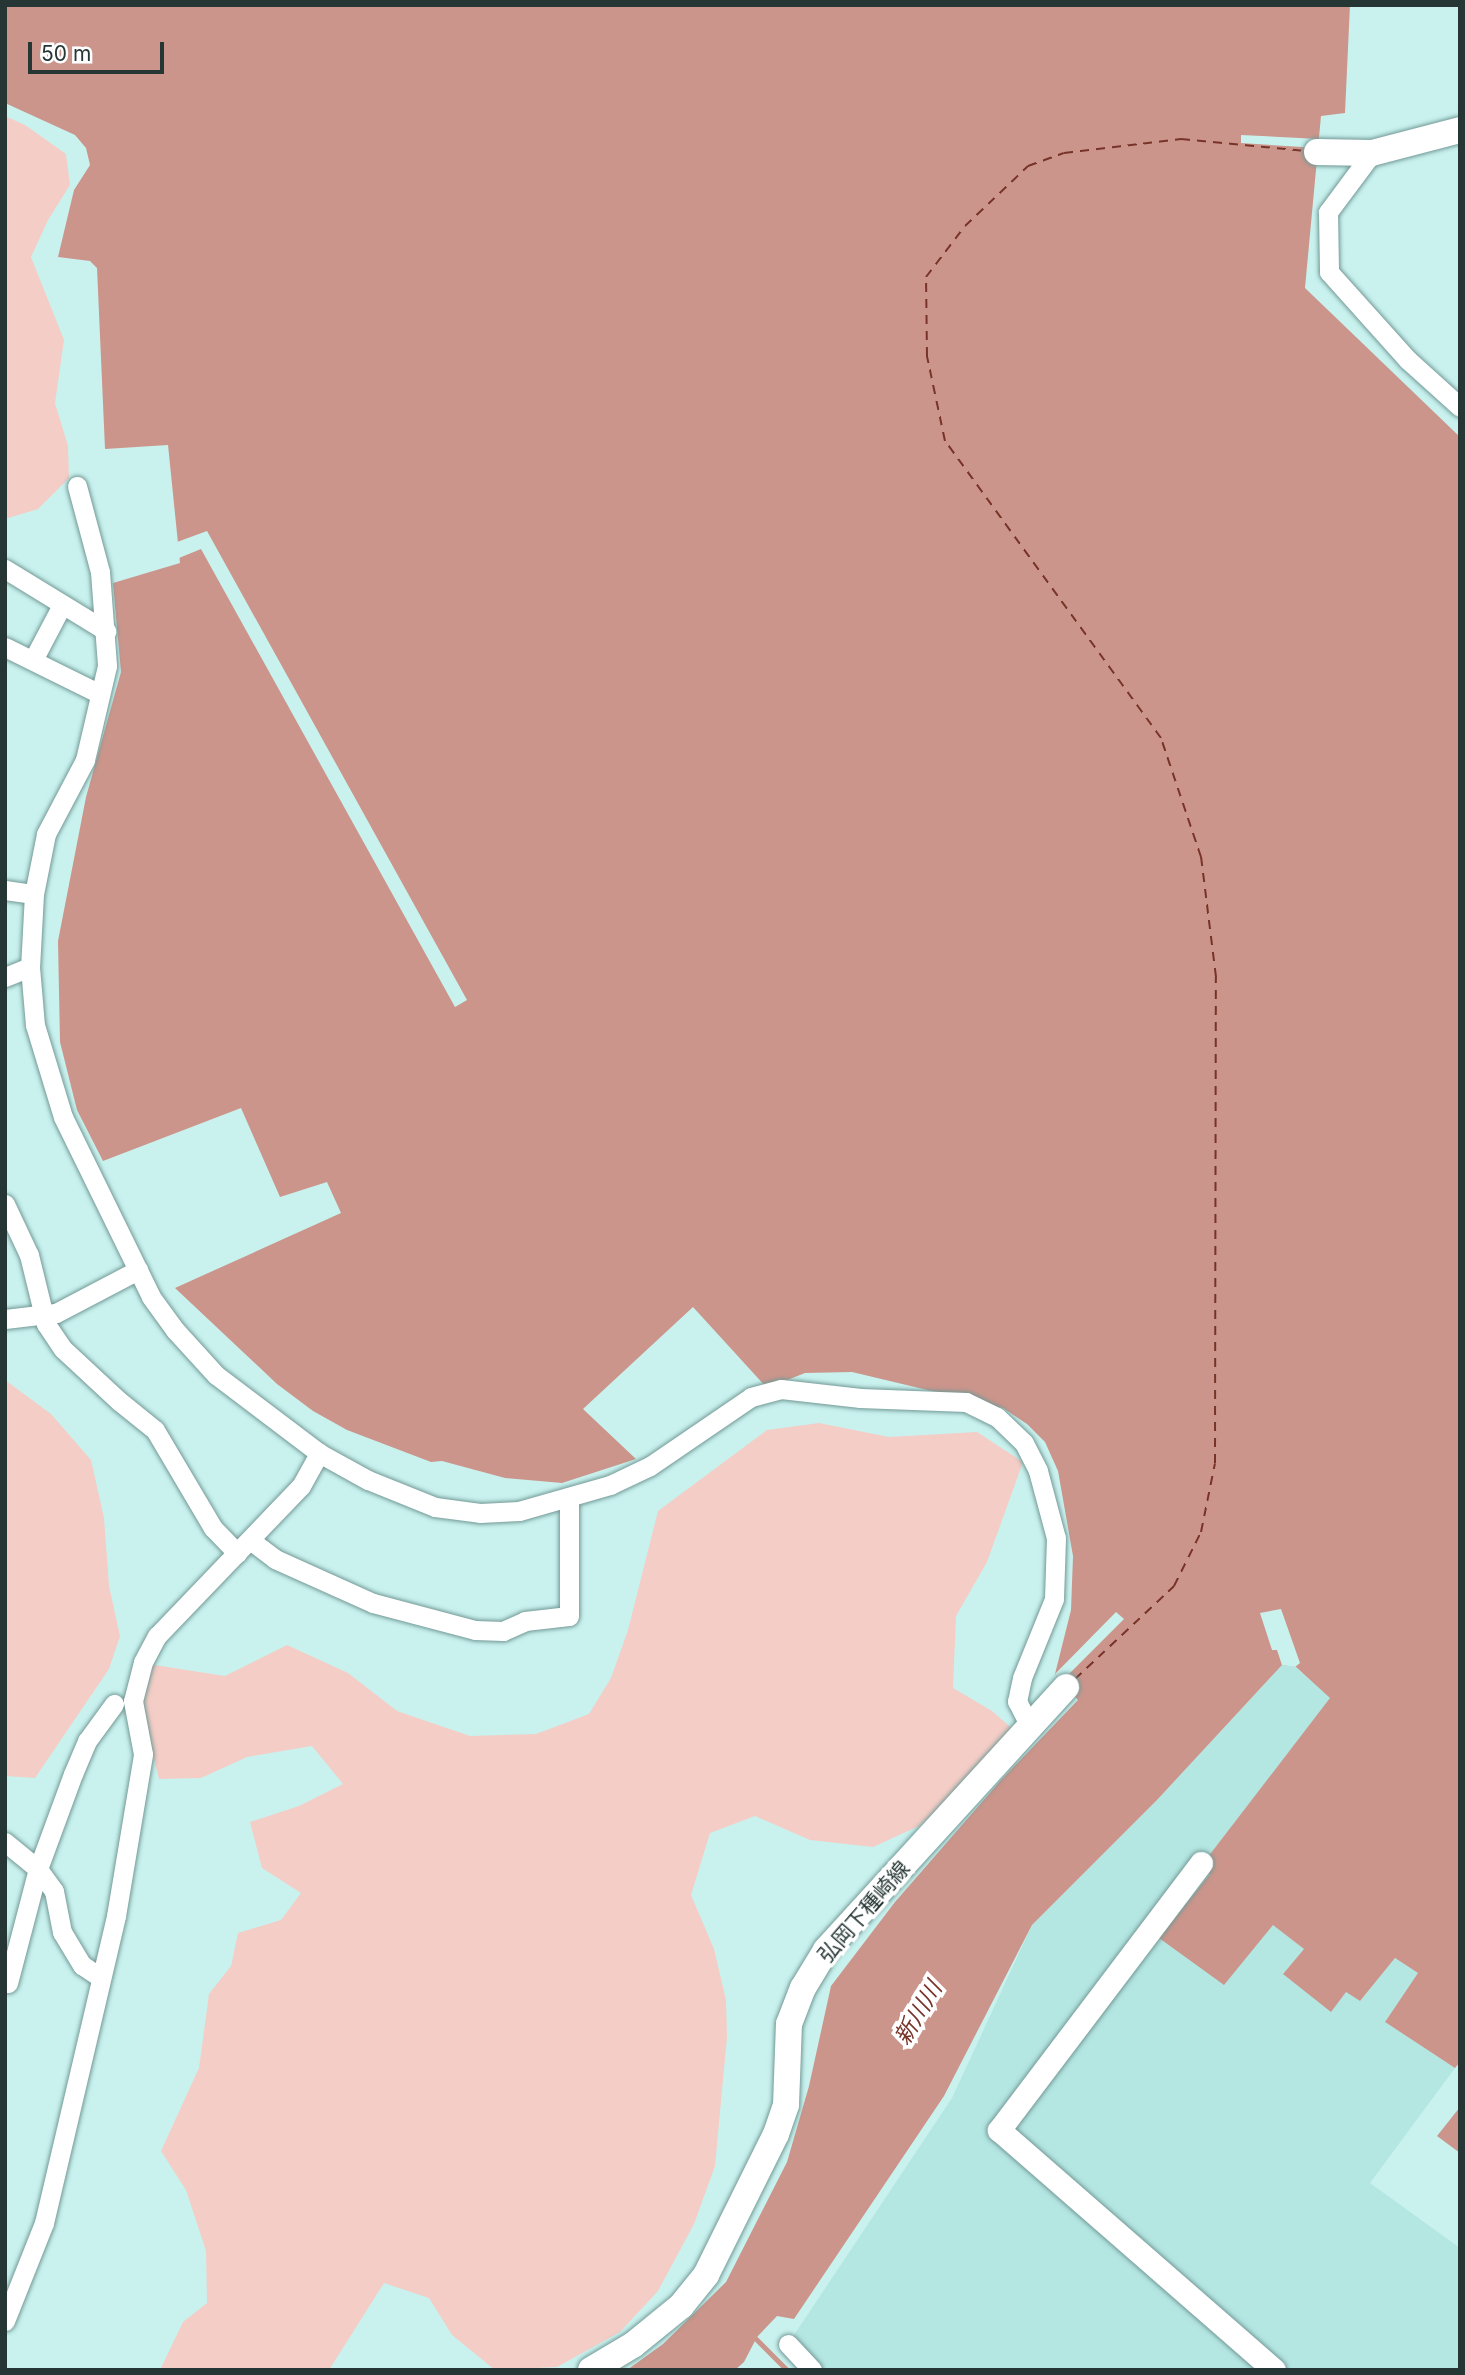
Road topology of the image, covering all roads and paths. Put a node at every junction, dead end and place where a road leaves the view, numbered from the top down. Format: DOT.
graph roads {
  1 [pos="1460,130"];
  2 [pos="1317,152"];
  3 [pos="1372,153"];
  4 [pos="1460,407"];
  5 [pos="77,486"];
  6 [pos="5,569"];
  7 [pos="62,605"];
  8 [pos="106,631"];
  9 [pos="5,647"];
  10 [pos="33,660"];
  11 [pos="100,694"];
  12 [pos="5,890"];
  13 [pos="34,894"];
  14 [pos="30,967"];
  15 [pos="5,977"];
  16 [pos="5,1204"];
  17 [pos="138,1270"];
  18 [pos="45,1315"];
  19 [pos="5,1319"];
  20 [pos="319,1453"];
  21 [pos="569,1497"];
  22 [pos="244,1546"];
  23 [pos="1066,1686"];
  24 [pos="114,1704"];
  25 [pos="1030,1726"];
  26 [pos="5,1842"];
  27 [pos="1201,1863"];
  28 [pos="38,1869"];
  29 [pos="100,1977"];
  30 [pos="8,1983"];
  31 [pos="5,2321"];
  32 [pos="788,2344"];
  33 [pos="591,2370"];
  34 [pos="812,2370"];
  35 [pos="1274,2370"];
  1 -- 3 [label="main road"];
  2 -- 3 [label="main road"];
  3 -- 4 [label="street"];
  5 -- 8 [label="street"];
  6 -- 7 [label="street"];
  7 -- 8 [label="street"];
  7 -- 10 [label="street"];
  8 -- 11 [label="street"];
  9 -- 10 [label="street"];
  10 -- 11 [label="street"];
  11 -- 13 [label="street"];
  12 -- 13 [label="street"];
  13 -- 14 [label="street"];
  14 -- 15 [label="street"];
  14 -- 17 [label="street"];
  16 -- 18 [label="street"];
  17 -- 18 [label="street"];
  17 -- 20 [label="street"];
  18 -- 19 [label="street"];
  18 -- 22 [label="street"];
  20 -- 21 [label="street"];
  20 -- 22 [label="street"];
  21 -- 22 [label="street"];
  21 -- 25 [label="street"];
  22 -- 29 [label="street"];
  23 -- 25 [label="main road, 弘岡下種崎線"];
  24 -- 28 [label="street"];
  25 -- 33 [label="main road, 弘岡下種崎線"];
  26 -- 28 [label="street"];
  27 -- 35 [label="street"];
  28 -- 29 [label="street"];
  28 -- 30 [label="street"];
  29 -- 31 [label="street"];
  32 -- 34 [label="street"];
}
